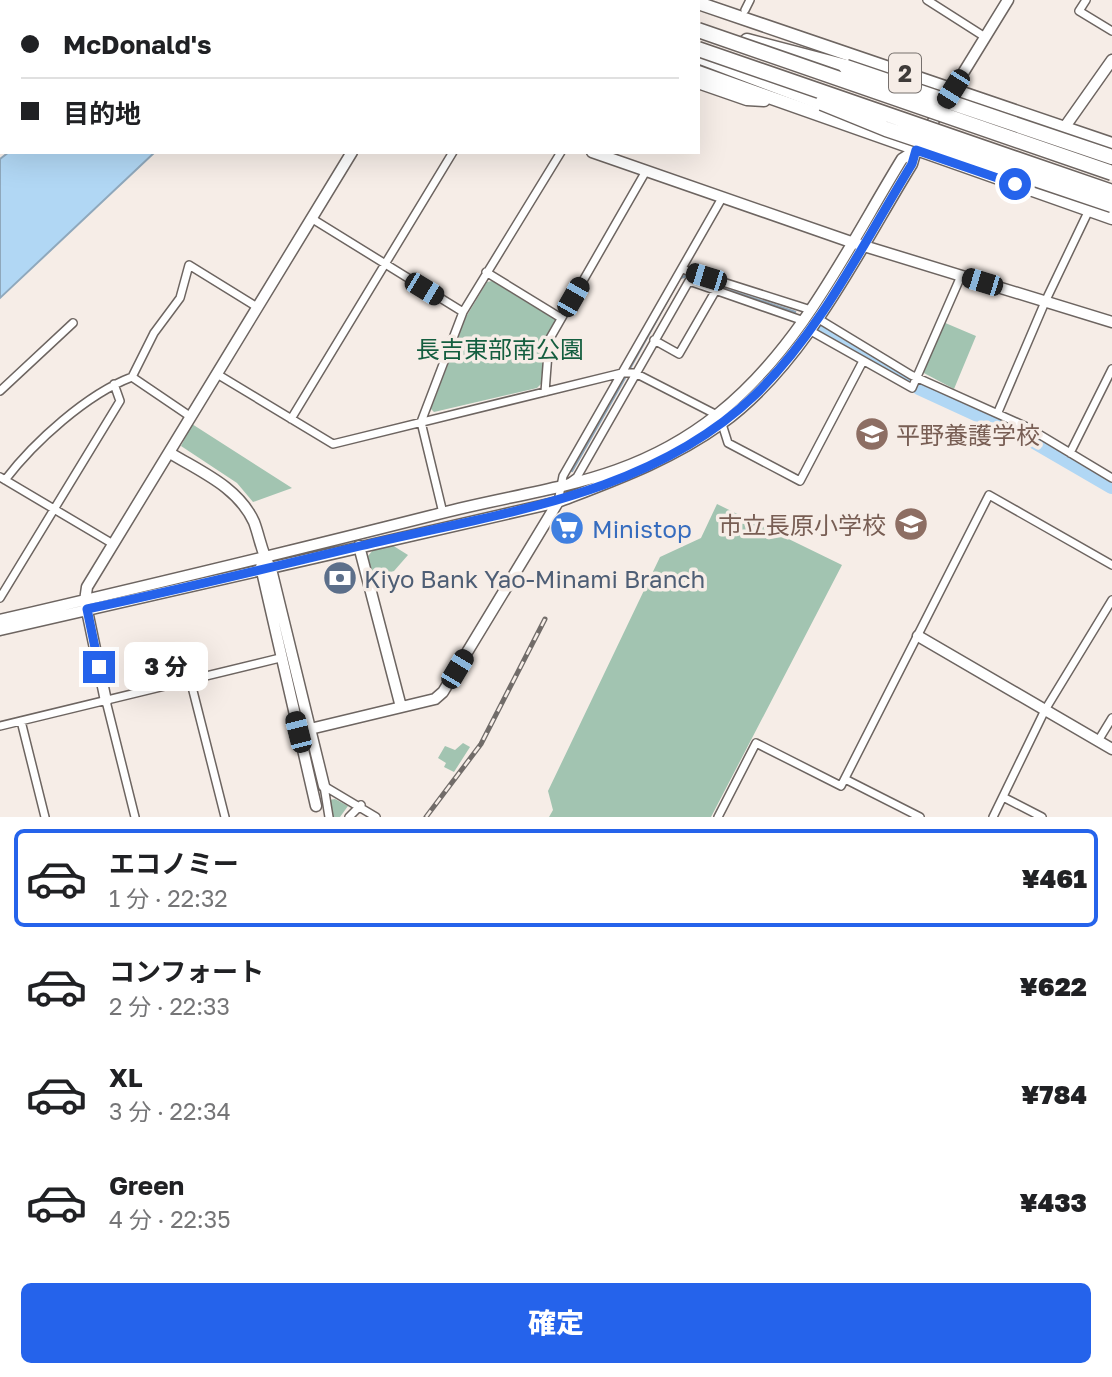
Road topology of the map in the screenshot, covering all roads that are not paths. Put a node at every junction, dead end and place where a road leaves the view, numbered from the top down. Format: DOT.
graph roads {
  1 [pos="715,0"];
  2 [pos="927,0"];
  3 [pos="1008,0"];
  4 [pos="1086,0"];
  5 [pos="700,3"];
  6 [pos="748,5"];
  7 [pos="700,30"];
  8 [pos="700,30"];
  9 [pos="1112,31"];
  10 [pos="800,37"];
  11 [pos="985,37"];
  12 [pos="700,50"];
  13 [pos="700,57"];
  14 [pos="1112,60"];
  15 [pos="700,73"];
  16 [pos="700,83"];
  17 [pos="953,89"];
  18 [pos="779,101"];
  19 [pos="1065,128"];
  20 [pos="1112,144"];
  21 [pos="916,150"];
  22 [pos="351,154"];
  23 [pos="452,154"];
  24 [pos="560,154"];
  25 [pos="600,154"];
  26 [pos="1112,157"];
  27 [pos="646,171"];
  28 [pos="1112,173"];
  29 [pos="1112,192"];
  30 [pos="722,198"];
  31 [pos="1112,205"];
  32 [pos="1089,210"];
  33 [pos="311,218"];
  34 [pos="1112,218"];
  35 [pos="856,244"];
  36 [pos="385,265"];
  37 [pos="682,269"];
  38 [pos="486,272"];
  39 [pos="961,276"];
  40 [pos="716,290"];
  41 [pos="1045,302"];
  42 [pos="257,307"];
  43 [pos="463,312"];
  44 [pos="814,314"];
  45 [pos="561,318"];
  46 [pos="1112,322"];
  47 [pos="73,323"];
  48 [pos="806,325"];
  49 [pos="654,340"];
  50 [pos="863,361"];
  51 [pos="1112,369"];
  52 [pos="622,373"];
  53 [pos="635,373"];
  54 [pos="217,374"];
  55 [pos="132,377"];
  56 [pos="918,378"];
  57 [pos="114,384"];
  58 [pos="0,391"];
  59 [pos="545,393"];
  60 [pos="998,412"];
  61 [pos="191,417"];
  62 [pos="291,419"];
  63 [pos="720,419"];
  64 [pos="421,422"];
  65 [pos="170,453"];
  66 [pos="1070,453"];
  67 [pos="1112,478"];
  68 [pos="3,479"];
  69 [pos="560,489"];
  70 [pos="558,502"];
  71 [pos="54,508"];
  72 [pos="443,513"];
  73 [pos="113,544"];
  74 [pos="359,546"];
  75 [pos="264,558"];
  76 [pos="1112,565"];
  77 [pos="266,570"];
  78 [pos="0,598"];
  79 [pos="1112,600"];
  80 [pos="86,605"];
  81 [pos="0,620"];
  82 [pos="0,630"];
  83 [pos="918,636"];
  84 [pos="280,658"];
  85 [pos="190,679"];
  86 [pos="106,701"];
  87 [pos="401,707"];
  88 [pos="1045,710"];
  89 [pos="1112,718"];
  90 [pos="21,721"];
  91 [pos="0,726"];
  92 [pos="310,729"];
  93 [pos="1098,741"];
  94 [pos="1112,749"];
  95 [pos="845,779"];
  96 [pos="324,786"];
  97 [pos="1003,797"];
  98 [pos="361,805"];
  99 [pos="317,812"];
  100 [pos="45,817"];
  101 [pos="135,817"];
  102 [pos="225,817"];
  103 [pos="329,817"];
  104 [pos="349,817"];
  105 [pos="376,817"];
  106 [pos="718,817"];
  107 [pos="920,817"];
  108 [pos="993,817"];
  109 [pos="1042,817"];
  1 -- 6 [label="main road"];
  2 -- 11 [label="street"];
  3 -- 11 [label="street"];
  4 -- 9 [label="street"];
  5 -- 10 [label="main road, 2"];
  6 -- 10 [label="main road"];
  7 -- 26 [label="highway, bridge"];
  8 -- 28 [label="highway, bridge"];
  10 -- 17 [label="main road, 2"];
  11 -- 17 [label="street"];
  12 -- 29 [label="highway, bridge"];
  13 -- 31 [label="highway, bridge"];
  14 -- 19 [label="street"];
  15 -- 18 [label="main road"];
  16 -- 18 [label="main road"];
  17 -- 19 [label="main road, 2"];
  17 -- 21 [label="street"];
  18 -- 21 [label="main road"];
  19 -- 20 [label="main road, 2"];
  21 -- 32 [label="main road"];
  21 -- 35 [label="street"];
  22 -- 33 [label="street"];
  23 -- 36 [label="street"];
  24 -- 38 [label="street"];
  25 -- 27 [label="street"];
  27 -- 30 [label="street"];
  27 -- 45 [label="street"];
  30 -- 35 [label="street"];
  30 -- 37 [label="street"];
  32 -- 34 [label="main road"];
  32 -- 41 [label="street"];
  33 -- 36 [label="street"];
  33 -- 42 [label="street"];
  35 -- 39 [label="street"];
  35 -- 44 [label="street"];
  36 -- 43 [label="street"];
  36 -- 62 [label="street"];
  37 -- 44 [label="street"];
  37 -- 52 [label="street"];
  38 -- 43 [label="street"];
  38 -- 45 [label="street"];
  39 -- 41 [label="street"];
  39 -- 56 [label="street"];
  40 -- 48 [label="street"];
  40 -- 49 [label="street"];
  40 -- 49 [label="street"];
  41 -- 46 [label="street"];
  41 -- 60 [label="street"];
  42 -- 54 [label="street"];
  42 -- 55 [label="street"];
  43 -- 64 [label="street"];
  44 -- 48 [label="street"];
  44 -- 56 [label="street"];
  45 -- 59 [label="street"];
  47 -- 58 [label="street"];
  48 -- 50 [label="street"];
  48 -- 63 [label="street"];
  49 -- 53 [label="street"];
  50 -- 56 [label="street"];
  50 -- 63 [label="street"];
  51 -- 66 [label="street"];
  52 -- 53 [label="street"];
  52 -- 59 [label="street"];
  52 -- 69 [label="street"];
  53 -- 63 [label="street"];
  53 -- 69 [label="street"];
  54 -- 61 [label="street"];
  54 -- 62 [label="street"];
  55 -- 57 [label="street"];
  55 -- 61 [label="street"];
  56 -- 60 [label="street"];
  57 -- 68 [label="street"];
  57 -- 71 [label="street"];
  59 -- 64 [label="street"];
  60 -- 66 [label="street"];
  61 -- 65 [label="street"];
  62 -- 64 [label="street"];
  63 -- 69 [label="street"];
  63 -- 70 [label="street"];
  64 -- 72 [label="street"];
  65 -- 73 [label="street"];
  65 -- 75 [label="street"];
  66 -- 67 [label="street"];
  68 -- 71 [label="street"];
  69 -- 70 [label="street"];
  69 -- 72 [label="street"];
  70 -- 74 [label="street"];
  70 -- 87 [label="street"];
  71 -- 73 [label="street"];
  71 -- 78 [label="street"];
  72 -- 75 [label="street"];
  73 -- 80 [label="street"];
  74 -- 77 [label="street"];
  74 -- 87 [label="street"];
  75 -- 77 [label="street"];
  75 -- 80 [label="street"];
  76 -- 83 [label="street"];
  77 -- 80 [label="street"];
  77 -- 84 [label="street"];
  77 -- 92 [label="street"];
  79 -- 88 [label="street"];
  80 -- 81 [label="street"];
  80 -- 82 [label="street"];
  80 -- 86 [label="street"];
  83 -- 88 [label="street"];
  83 -- 95 [label="street"];
  84 -- 85 [label="street"];
  84 -- 99 [label="street"];
  85 -- 86 [label="street"];
  85 -- 102 [label="street"];
  86 -- 90 [label="street"];
  86 -- 101 [label="street"];
  87 -- 92 [label="street"];
  88 -- 93 [label="street"];
  88 -- 97 [label="street"];
  89 -- 93 [label="street"];
  90 -- 91 [label="street"];
  90 -- 100 [label="street"];
  92 -- 96 [label="street"];
  93 -- 94 [label="street"];
  95 -- 106 [label="street"];
  95 -- 107 [label="street"];
  96 -- 98 [label="street"];
  96 -- 103 [label="street"];
  97 -- 108 [label="street"];
  97 -- 109 [label="street"];
  98 -- 104 [label="street"];
  98 -- 105 [label="street"];
}
